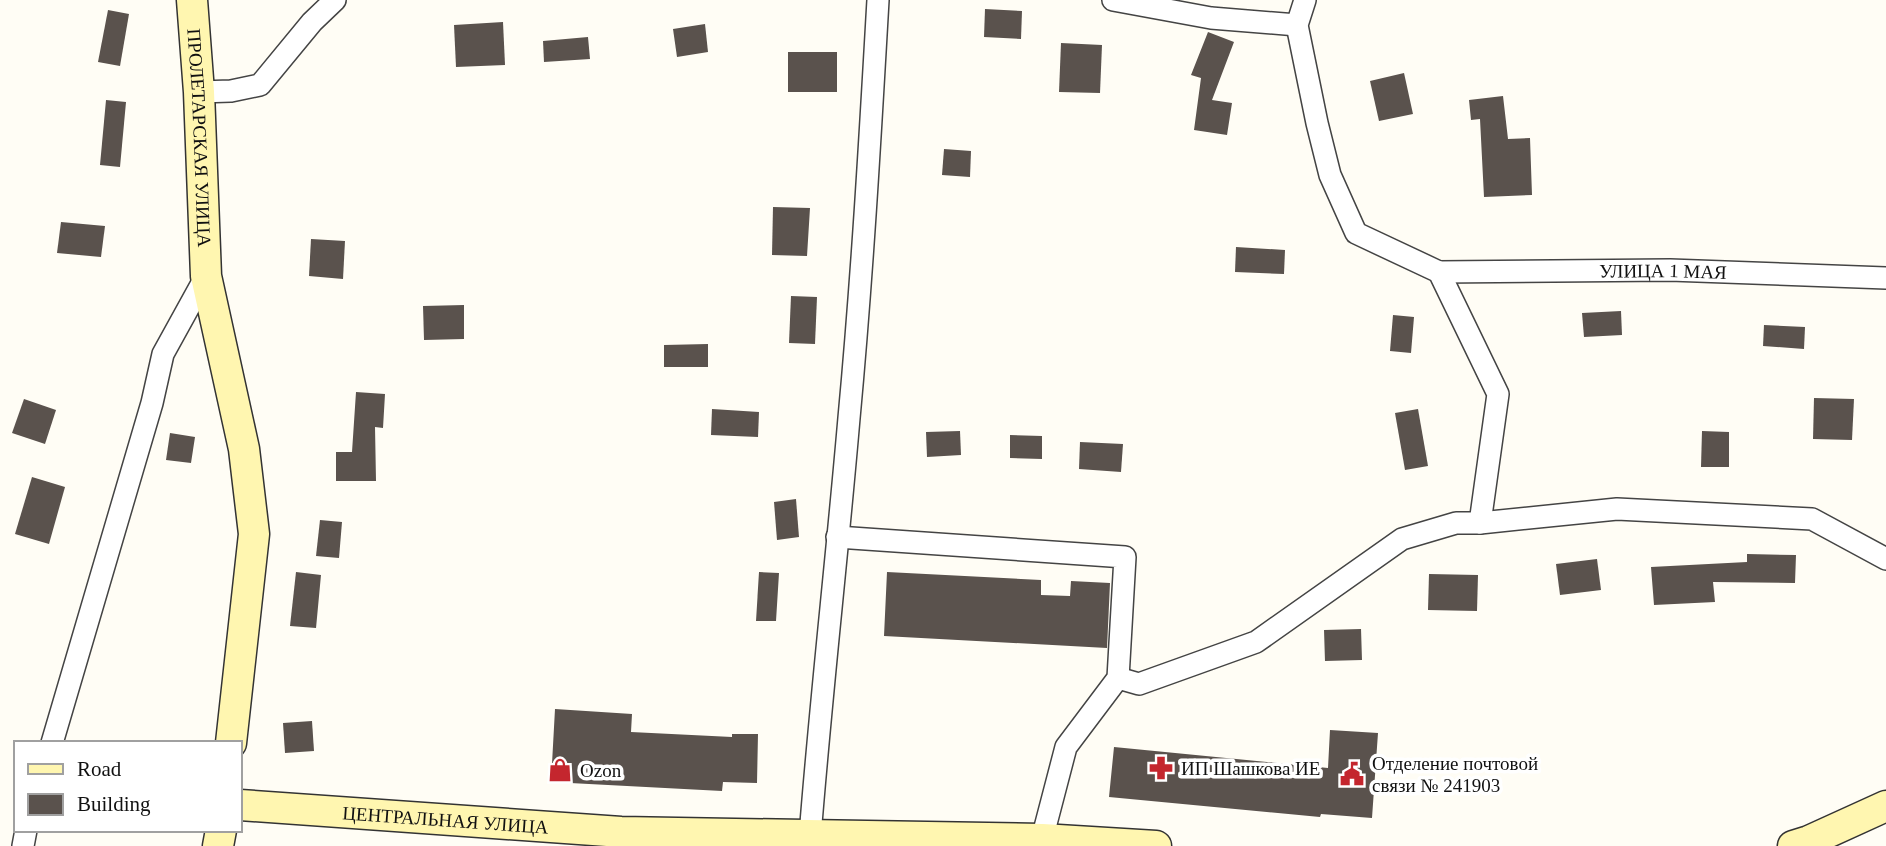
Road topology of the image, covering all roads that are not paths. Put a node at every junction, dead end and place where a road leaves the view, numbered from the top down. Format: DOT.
graph roads {
  1 [pos="192,0"];
  2 [pos="335,0"];
  3 [pos="878,0"];
  4 [pos="1114,0"];
  5 [pos="1305,0"];
  6 [pos="1297,25"];
  7 [pos="199,92"];
  8 [pos="1439,272"];
  9 [pos="206,276"];
  10 [pos="1886,278"];
  11 [pos="1480,523"];
  12 [pos="837,537"];
  13 [pos="1886,559"];
  14 [pos="1118,678"];
  15 [pos="53,741"];
  16 [pos="231,741"];
  17 [pos="242,806"];
  18 [pos="1886,806"];
  19 [pos="810,836"];
  20 [pos="1042,839"];
  21 [pos="1156,846"];
  22 [pos="1793,846"];
  1 -- 7 [label="street, ПРОЛЕТАРСКАЯ УЛИЦА"];
  2 -- 7 [label="street"];
  3 -- 12 [label="street"];
  4 -- 6 [label="street"];
  5 -- 6 [label="street"];
  6 -- 8 [label="street"];
  7 -- 9 [label="street, ПРОЛЕТАРСКАЯ УЛИЦА"];
  8 -- 10 [label="street, УЛИЦА 1 МАЯ"];
  8 -- 11 [label="street"];
  9 -- 15 [label="street"];
  9 -- 16 [label="street"];
  11 -- 13 [label="street"];
  11 -- 14 [label="street"];
  12 -- 14 [label="street"];
  12 -- 19 [label="street"];
  14 -- 20 [label="street"];
  17 -- 19 [label="street, ЦЕНТРАЛЬНАЯ УЛИЦА"];
  18 -- 22 [label="street"];
  19 -- 20 [label="street, ЦЕНТРАЛЬНАЯ УЛИЦА"];
  20 -- 21 [label="street, ЦЕНТРАЛЬНАЯ УЛИЦА"];
}
